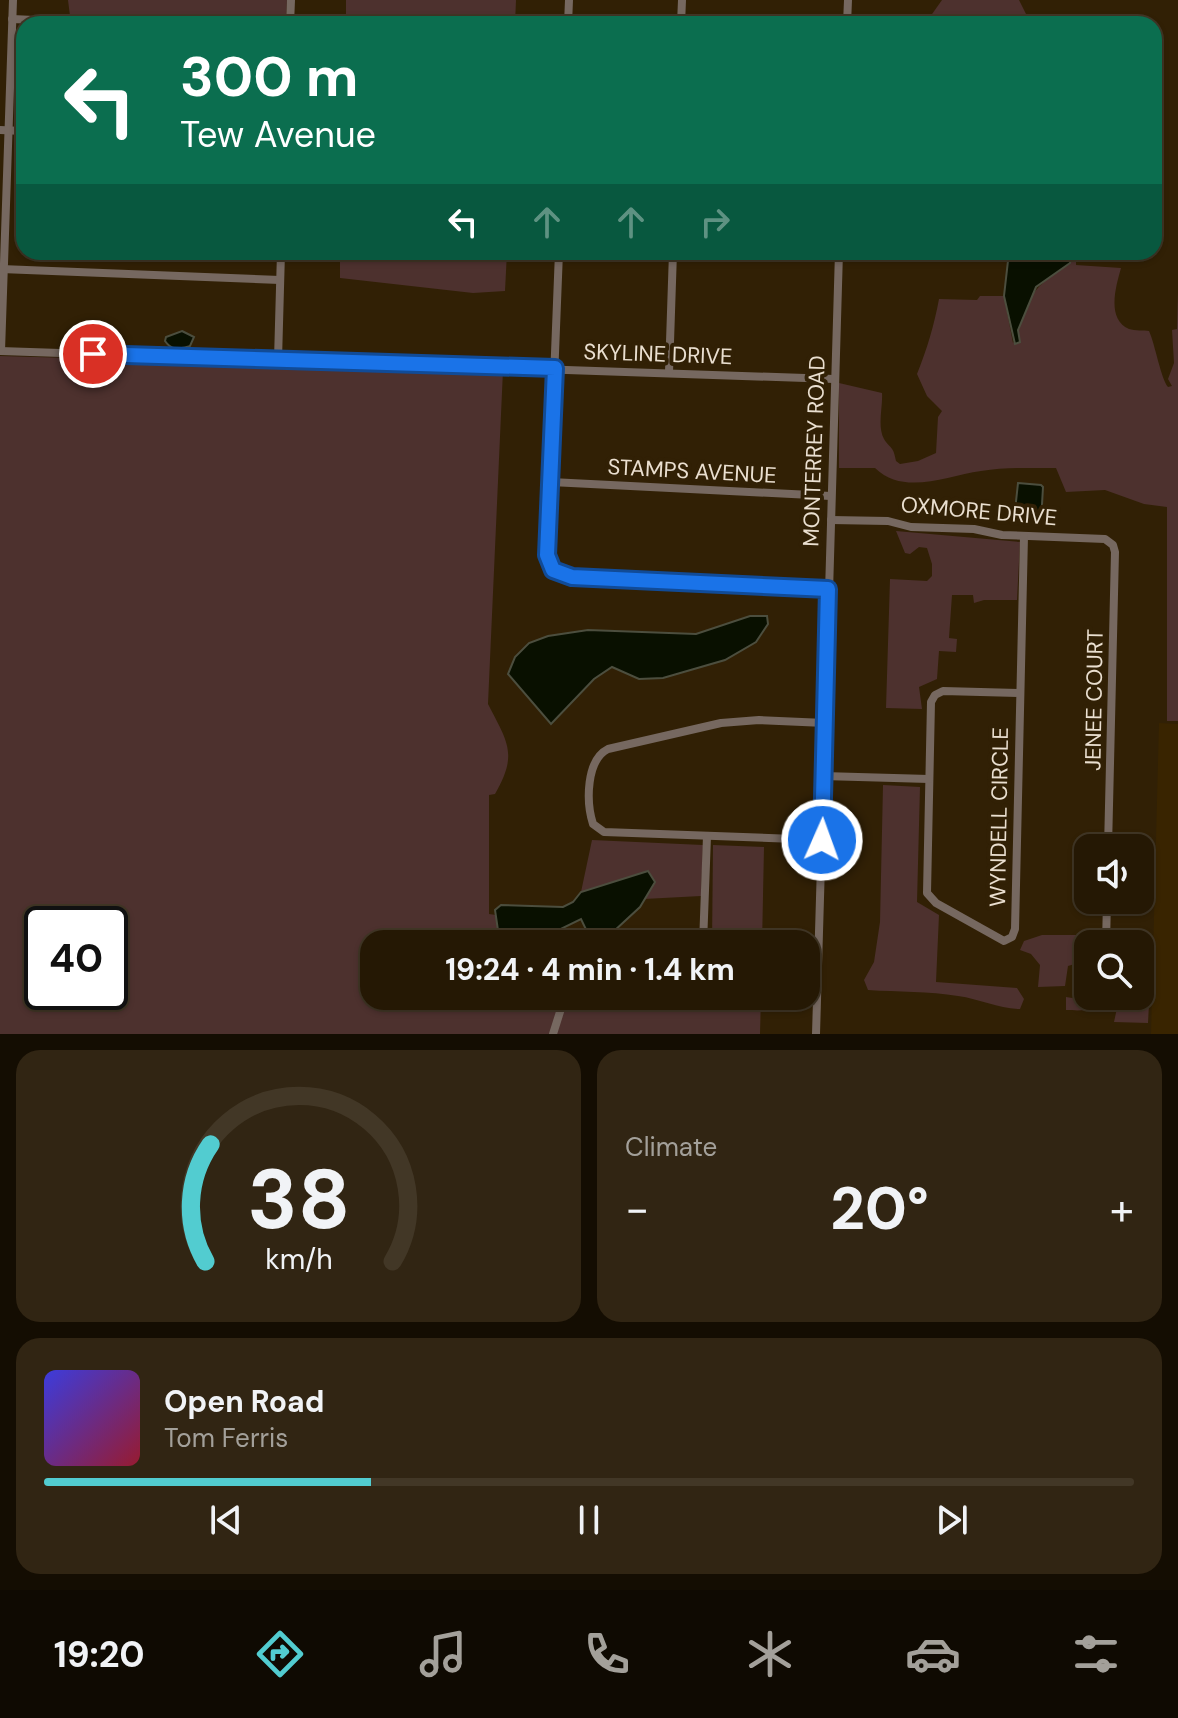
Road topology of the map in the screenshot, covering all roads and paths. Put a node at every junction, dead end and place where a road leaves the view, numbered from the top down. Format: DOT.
graph roads {
  1 [pos="13,0"];
  2 [pos="0,16"];
  3 [pos="12,18"];
  4 [pos="16,18"];
  5 [pos="4,130"];
  6 [pos="281,260"];
  7 [pos="559,260"];
  8 [pos="673,260"];
  9 [pos="839,260"];
  10 [pos="2,270"];
  11 [pos="280,280"];
  12 [pos="1,351"];
  13 [pos="278,360"];
  14 [pos="555,368"];
  15 [pos="669,372"];
  16 [pos="834,379"];
  17 [pos="551,482"];
  18 [pos="831,496"];
  19 [pos="831,520"];
  20 [pos="1024,536"];
  21 [pos="1115,552"];
  22 [pos="828,589"];
  23 [pos="1020,693"];
  24 [pos="825,723"];
  25 [pos="823,776"];
  26 [pos="929,779"];
  27 [pos="1108,834"];
  28 [pos="707,836"];
  29 [pos="822,840"];
  30 [pos="704,930"];
  31 [pos="561,1010"];
  32 [pos="553,1034"];
  33 [pos="816,1034"];
  1 -- 3 [label="street"];
  2 -- 3 [label="street"];
  3 -- 4 [label="street"];
  3 -- 5 [label="street"];
  5 -- 10 [label="street"];
  6 -- 11 [label="street"];
  7 -- 14 [label="street"];
  8 -- 15 [label="street"];
  9 -- 16 [label="street, MONTERREY ROAD"];
  10 -- 11 [label="street"];
  10 -- 12 [label="street"];
  11 -- 13 [label="street"];
  12 -- 13 [label="street, SKYLINE DRIVE"];
  13 -- 14 [label="street, SKYLINE DRIVE"];
  14 -- 15 [label="street, SKYLINE DRIVE"];
  14 -- 17 [label="street"];
  15 -- 16 [label="street, SKYLINE DRIVE"];
  16 -- 18 [label="street, MONTERREY ROAD"];
  17 -- 18 [label="street, STAMPS AVENUE"];
  17 -- 22 [label="street"];
  18 -- 19 [label="street, MONTERREY ROAD"];
  19 -- 20 [label="street, OXMORE DRIVE"];
  19 -- 22 [label="street, MONTERREY ROAD"];
  20 -- 21 [label="street, OXMORE DRIVE"];
  20 -- 23 [label="street, WYNDELL CIRCLE"];
  21 -- 27 [label="street, JENEE COURT"];
  22 -- 24 [label="street, MONTERREY ROAD"];
  23 -- 26 [label="street, WYNDELL CIRCLE"];
  23 -- 26 [label="street, WYNDELL CIRCLE"];
  24 -- 25 [label="street, MONTERREY ROAD"];
  24 -- 28 [label="street"];
  25 -- 26 [label="street"];
  25 -- 29 [label="street, MONTERREY ROAD"];
  28 -- 29 [label="street"];
  28 -- 30 [label="street"];
  29 -- 33 [label="street, MONTERREY ROAD"];
  31 -- 32 [label="street"];
}
